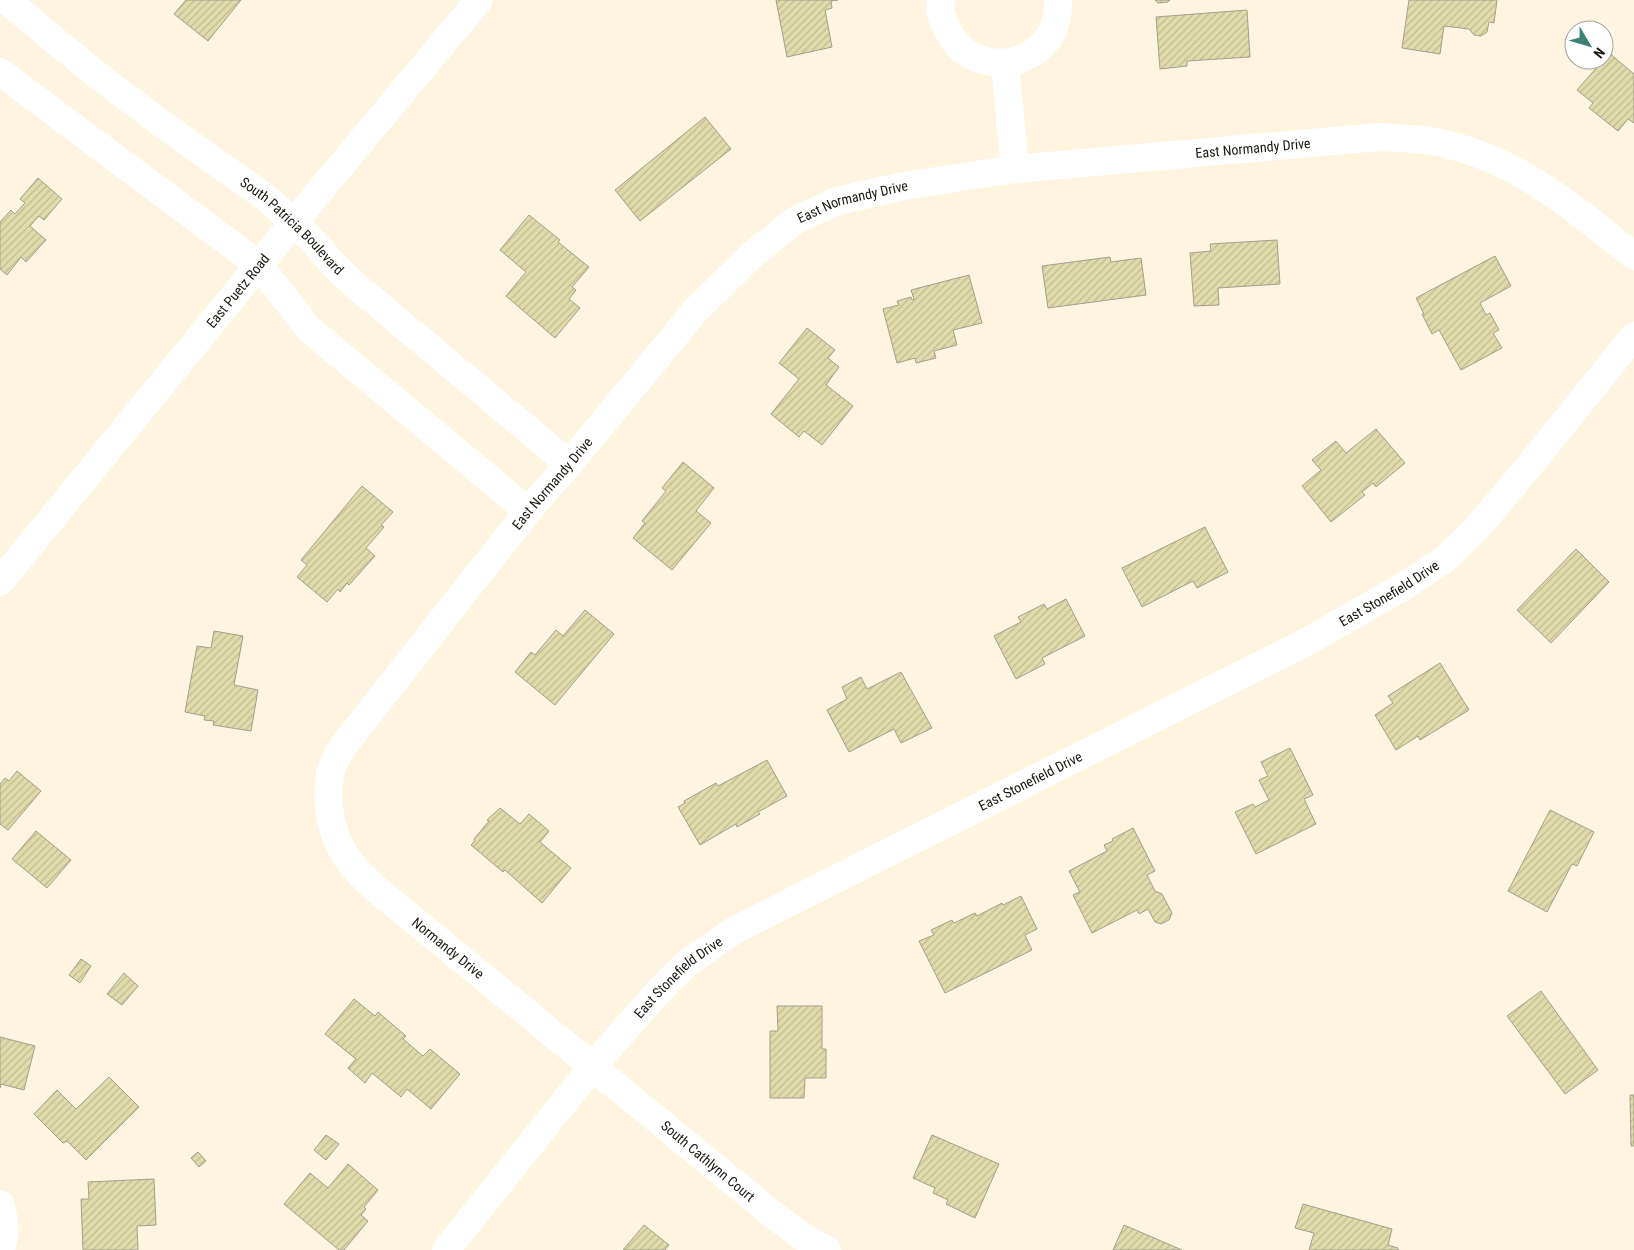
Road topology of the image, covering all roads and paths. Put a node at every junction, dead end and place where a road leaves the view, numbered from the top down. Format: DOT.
graph roads {
  1 [pos="6,0"];
  2 [pos="479,0"];
  3 [pos="942,0"];
  4 [pos="1058,0"];
  5 [pos="1005,64"];
  6 [pos="0,72"];
  7 [pos="1015,169"];
  8 [pos="294,222"];
  9 [pos="1634,256"];
  10 [pos="259,265"];
  11 [pos="1634,336"];
  12 [pos="569,464"];
  13 [pos="528,511"];
  14 [pos="0,582"];
  15 [pos="330,809"];
  16 [pos="593,1066"];
  17 [pos="0,1204"];
  18 [pos="0,1250"];
  19 [pos="446,1250"];
  20 [pos="827,1250"];
  1 -- 8 [label="street, South Patricia Boulevard"];
  2 -- 8 [label="street, East Puetz Road"];
  3 -- 5 [label="street"];
  4 -- 5 [label="street"];
  5 -- 7 [label="street"];
  6 -- 10 [label="street"];
  7 -- 9 [label="street, East Normandy Drive"];
  7 -- 12 [label="street, East Normandy Drive"];
  8 -- 10 [label="street, East Puetz Road"];
  8 -- 12 [label="street, South Patricia Boulevard"];
  10 -- 13 [label="street"];
  10 -- 14 [label="street, East Puetz Road"];
  11 -- 16 [label="street, East Stonefield Drive"];
  12 -- 13 [label="street, East Normandy Drive"];
  13 -- 15 [label="street, East Normandy Drive"];
  15 -- 16 [label="street, Normandy Drive"];
  16 -- 19 [label="street, East Stonefield Drive"];
  16 -- 20 [label="street, South Cathlynn Court"];
  17 -- 18 [label="street"];
}
